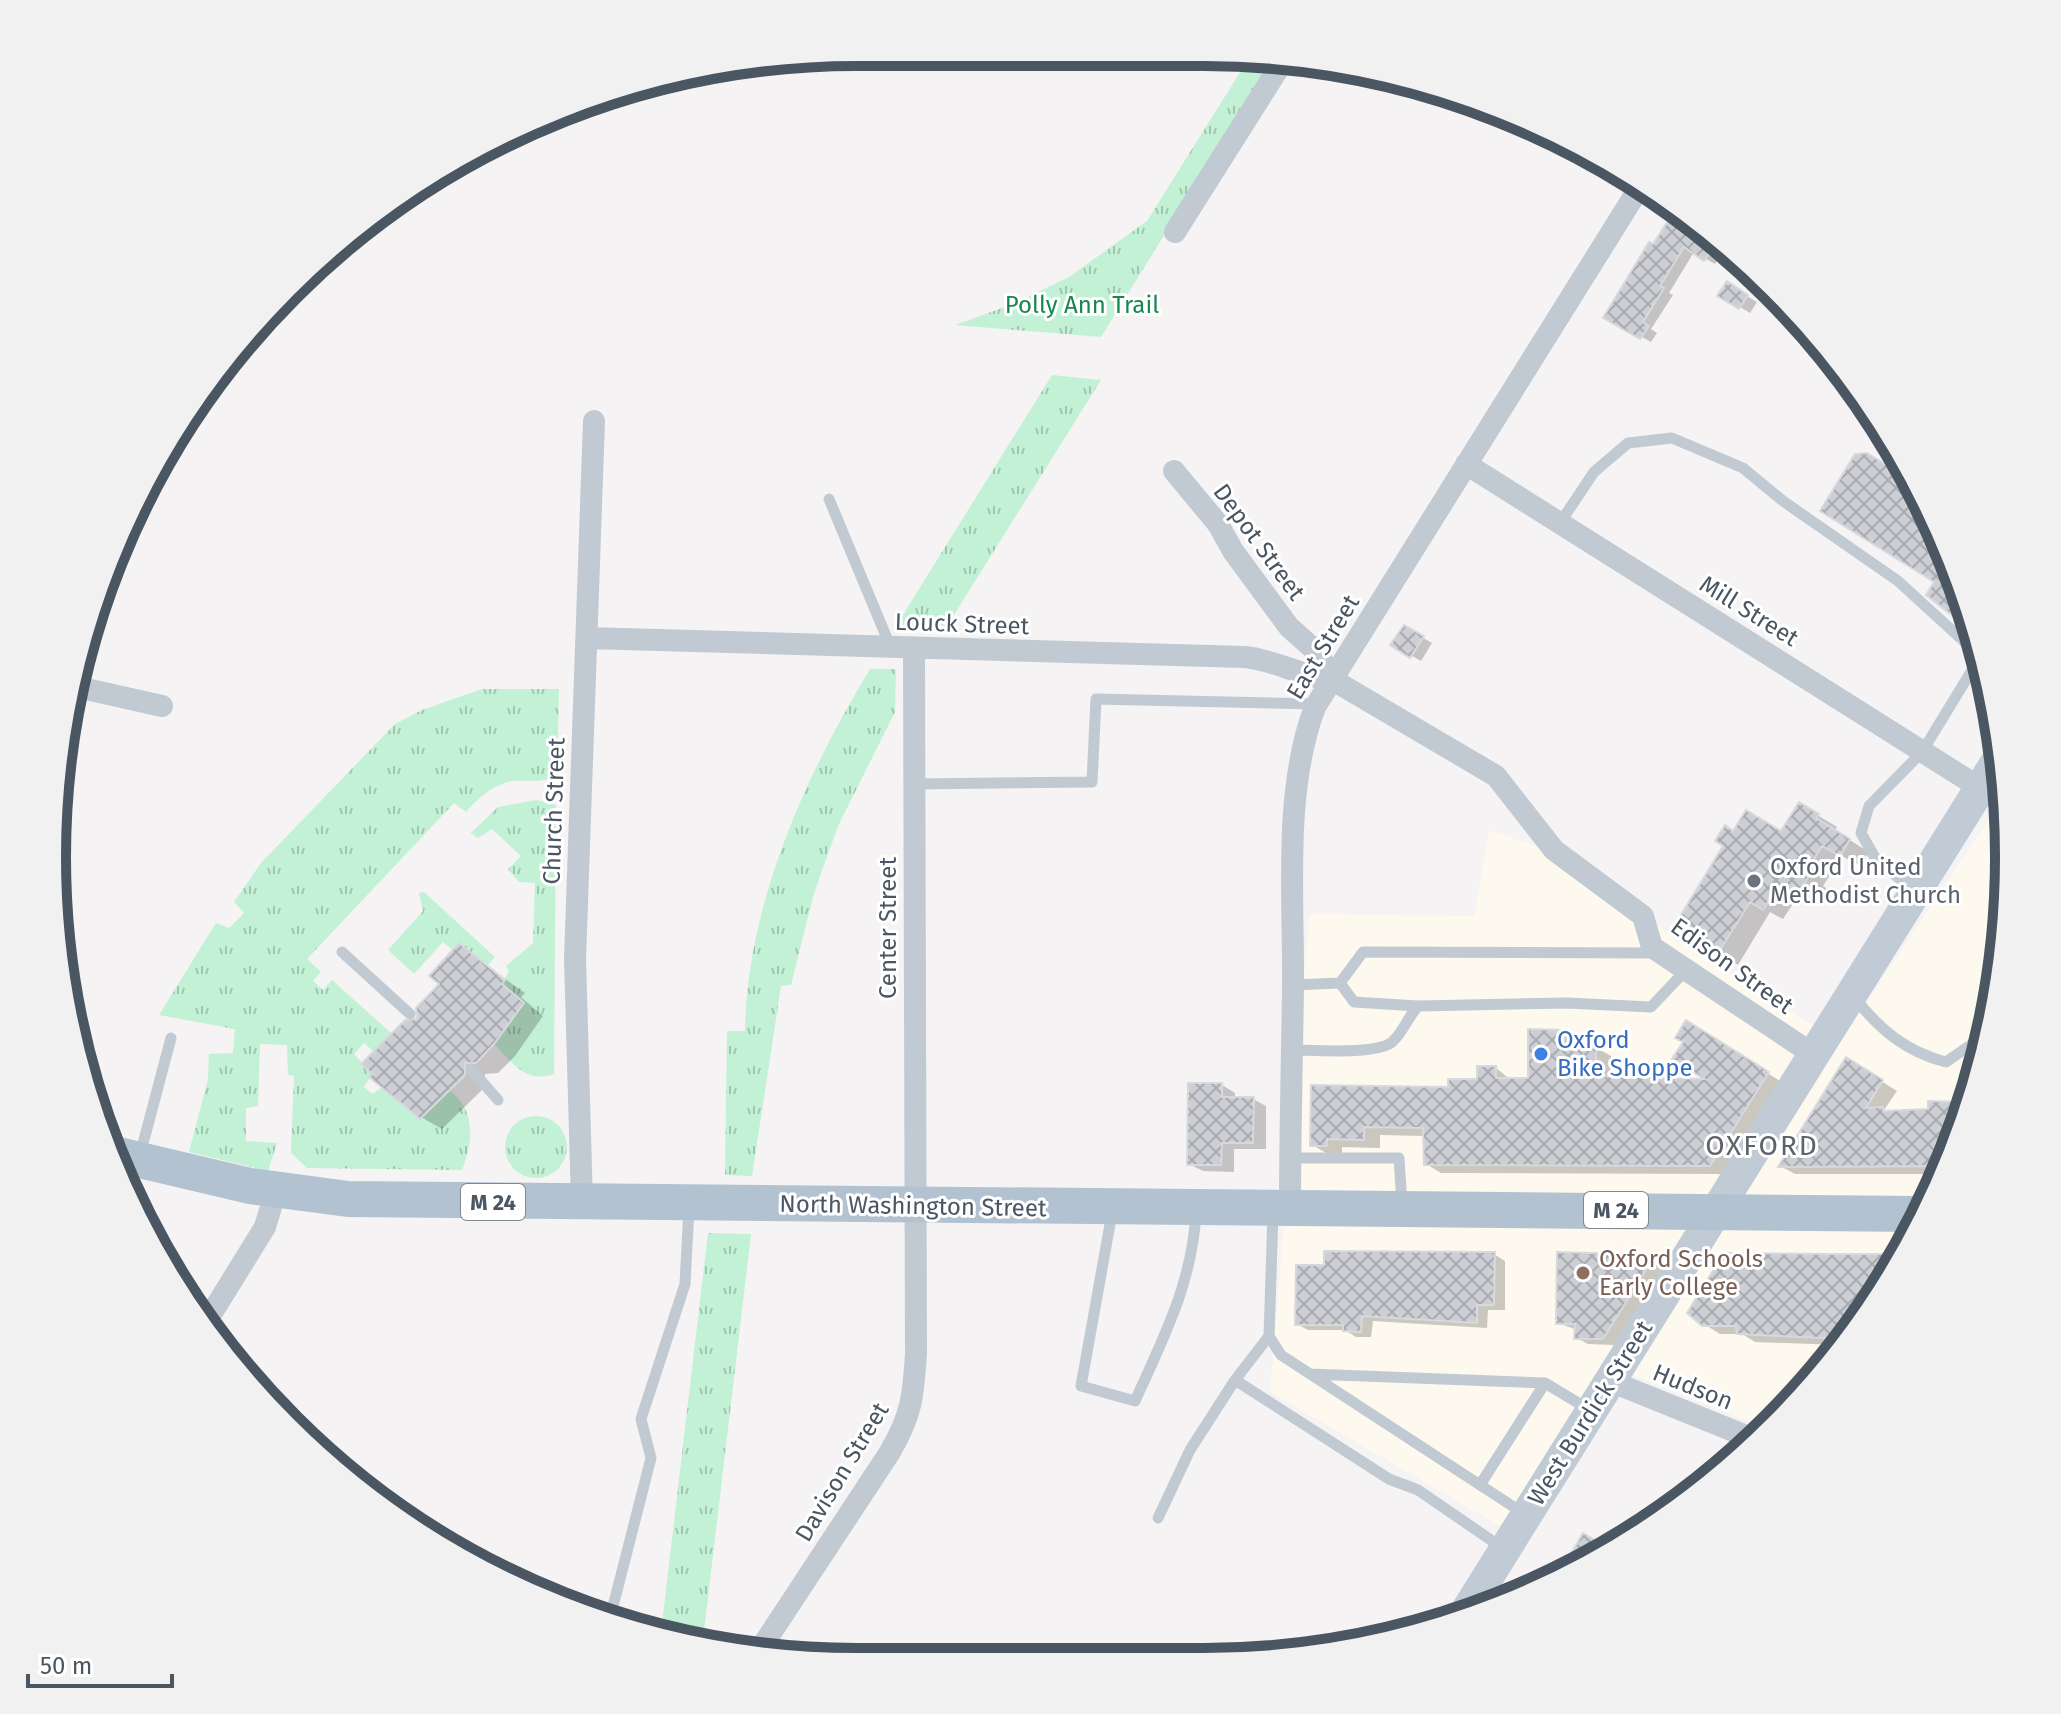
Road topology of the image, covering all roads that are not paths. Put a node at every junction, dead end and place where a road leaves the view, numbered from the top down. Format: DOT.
graph roads {
  1 [pos="1277,70"];
  2 [pos="1635,194"];
  3 [pos="1175,232"];
  4 [pos="594,421"];
  5 [pos="1466,464"];
  6 [pos="1174,471"];
  7 [pos="829,499"];
  8 [pos="1560,523"];
  9 [pos="587,638"];
  10 [pos="1965,642"];
  11 [pos="903,649"];
  12 [pos="1972,669"];
  13 [pos="1333,680"];
  14 [pos="84,689"];
  15 [pos="1317,704"];
  16 [pos="162,706"];
  17 [pos="1922,752"];
  18 [pos="914,784"];
  19 [pos="1992,796"];
  20 [pos="1915,893"];
  21 [pos="342,952"];
  22 [pos="1662,953"];
  23 [pos="1686,970"];
  24 [pos="1340,983"];
  25 [pos="1293,985"];
  26 [pos="1851,994"];
  27 [pos="1418,1006"];
  28 [pos="410,1014"];
  29 [pos="171,1038"];
  30 [pos="1971,1049"];
  31 [pos="1290,1050"];
  32 [pos="1814,1055"];
  33 [pos="471,1069"];
  34 [pos="498,1100"];
  35 [pos="123,1152"];
  36 [pos="125,1157"];
  37 [pos="1290,1158"];
  38 [pos="276,1190"];
  39 [pos="582,1203"];
  40 [pos="689,1204"];
  41 [pos="914,1206"];
  42 [pos="1112,1208"];
  43 [pos="1196,1208"];
  44 [pos="1282,1208"];
  45 [pos="1402,1209"];
  46 [pos="1716,1211"];
  47 [pos="1909,1214"];
  48 [pos="211,1313"];
  49 [pos="1269,1336"];
  50 [pos="1310,1374"];
  51 [pos="1235,1380"];
  52 [pos="1610,1381"];
  53 [pos="1545,1383"];
  54 [pos="1591,1411"];
  55 [pos="1744,1435"];
  56 [pos="1480,1485"];
  57 [pos="1527,1515"];
  58 [pos="1158,1518"];
  59 [pos="1505,1550"];
  60 [pos="1473,1600"];
  61 [pos="612,1609"];
  62 [pos="765,1642"];
  1 -- 3 [label="street"];
  2 -- 5 [label="street, East Street"];
  4 -- 9 [label="street, Church Street"];
  5 -- 8 [label="street, Mill Street"];
  5 -- 13 [label="street, East Street"];
  6 -- 13 [label="street, Depot Street"];
  7 -- 11 [label="lane"];
  8 -- 10 [label="lane"];
  8 -- 17 [label="street, Mill Street"];
  9 -- 11 [label="street, Louck Street"];
  9 -- 39 [label="street, Church Street"];
  11 -- 13 [label="street, Louck Street"];
  11 -- 18 [label="street, Center Street"];
  12 -- 17 [label="lane"];
  13 -- 15 [label="street, East Street"];
  13 -- 22 [label="street, Edison Street"];
  14 -- 16 [label="street"];
  15 -- 18 [label="lane"];
  15 -- 25 [label="street, East Street"];
  17 -- 19 [label="street, Mill Street"];
  17 -- 20 [label="lane"];
  18 -- 41 [label="street, Center Street"];
  19 -- 20 [label="main road, West Burdick Street"];
  20 -- 26 [label="main road, West Burdick Street"];
  21 -- 28 [label="lane"];
  22 -- 23 [label="street, Edison Street"];
  22 -- 24 [label="lane"];
  23 -- 27 [label="lane"];
  23 -- 32 [label="street, Edison Street"];
  24 -- 25 [label="lane"];
  24 -- 27 [label="lane"];
  25 -- 31 [label="street, East Street"];
  26 -- 30 [label="lane"];
  26 -- 32 [label="main road, West Burdick Street"];
  27 -- 31 [label="lane"];
  29 -- 35 [label="lane"];
  31 -- 37 [label="street, East Street"];
  32 -- 46 [label="main road, West Burdick Street"];
  33 -- 34 [label="lane"];
  36 -- 38 [label="main road, North Washington Street / M 24"];
  37 -- 44 [label="street, East Street"];
  37 -- 45 [label="lane"];
  38 -- 39 [label="main road, North Washington Street / M 24"];
  38 -- 48 [label="street"];
  39 -- 40 [label="main road, North Washington Street / M 24"];
  40 -- 41 [label="main road, North Washington Street / M 24"];
  40 -- 61 [label="lane"];
  41 -- 42 [label="main road, North Washington Street / M 24"];
  41 -- 62 [label="street, Davison Street"];
  42 -- 43 [label="main road, North Washington Street / M 24"];
  42 -- 43 [label="lane"];
  43 -- 44 [label="main road, North Washington Street / M 24"];
  44 -- 45 [label="main road, North Washington Street / M 24"];
  44 -- 49 [label="lane"];
  45 -- 46 [label="main road, North Washington Street / M 24"];
  46 -- 47 [label="main road, M 24"];
  46 -- 52 [label="main road, West Burdick Street"];
  49 -- 50 [label="lane"];
  49 -- 51 [label="lane"];
  50 -- 53 [label="lane"];
  50 -- 56 [label="lane"];
  51 -- 58 [label="lane"];
  51 -- 59 [label="lane"];
  52 -- 54 [label="main road, West Burdick Street"];
  52 -- 55 [label="street, Hudson"];
  53 -- 54 [label="lane"];
  53 -- 56 [label="lane"];
  54 -- 57 [label="main road, West Burdick Street"];
  56 -- 57 [label="lane"];
  57 -- 59 [label="main road, West Burdick Street"];
  59 -- 60 [label="main road, West Burdick Street"];
}
